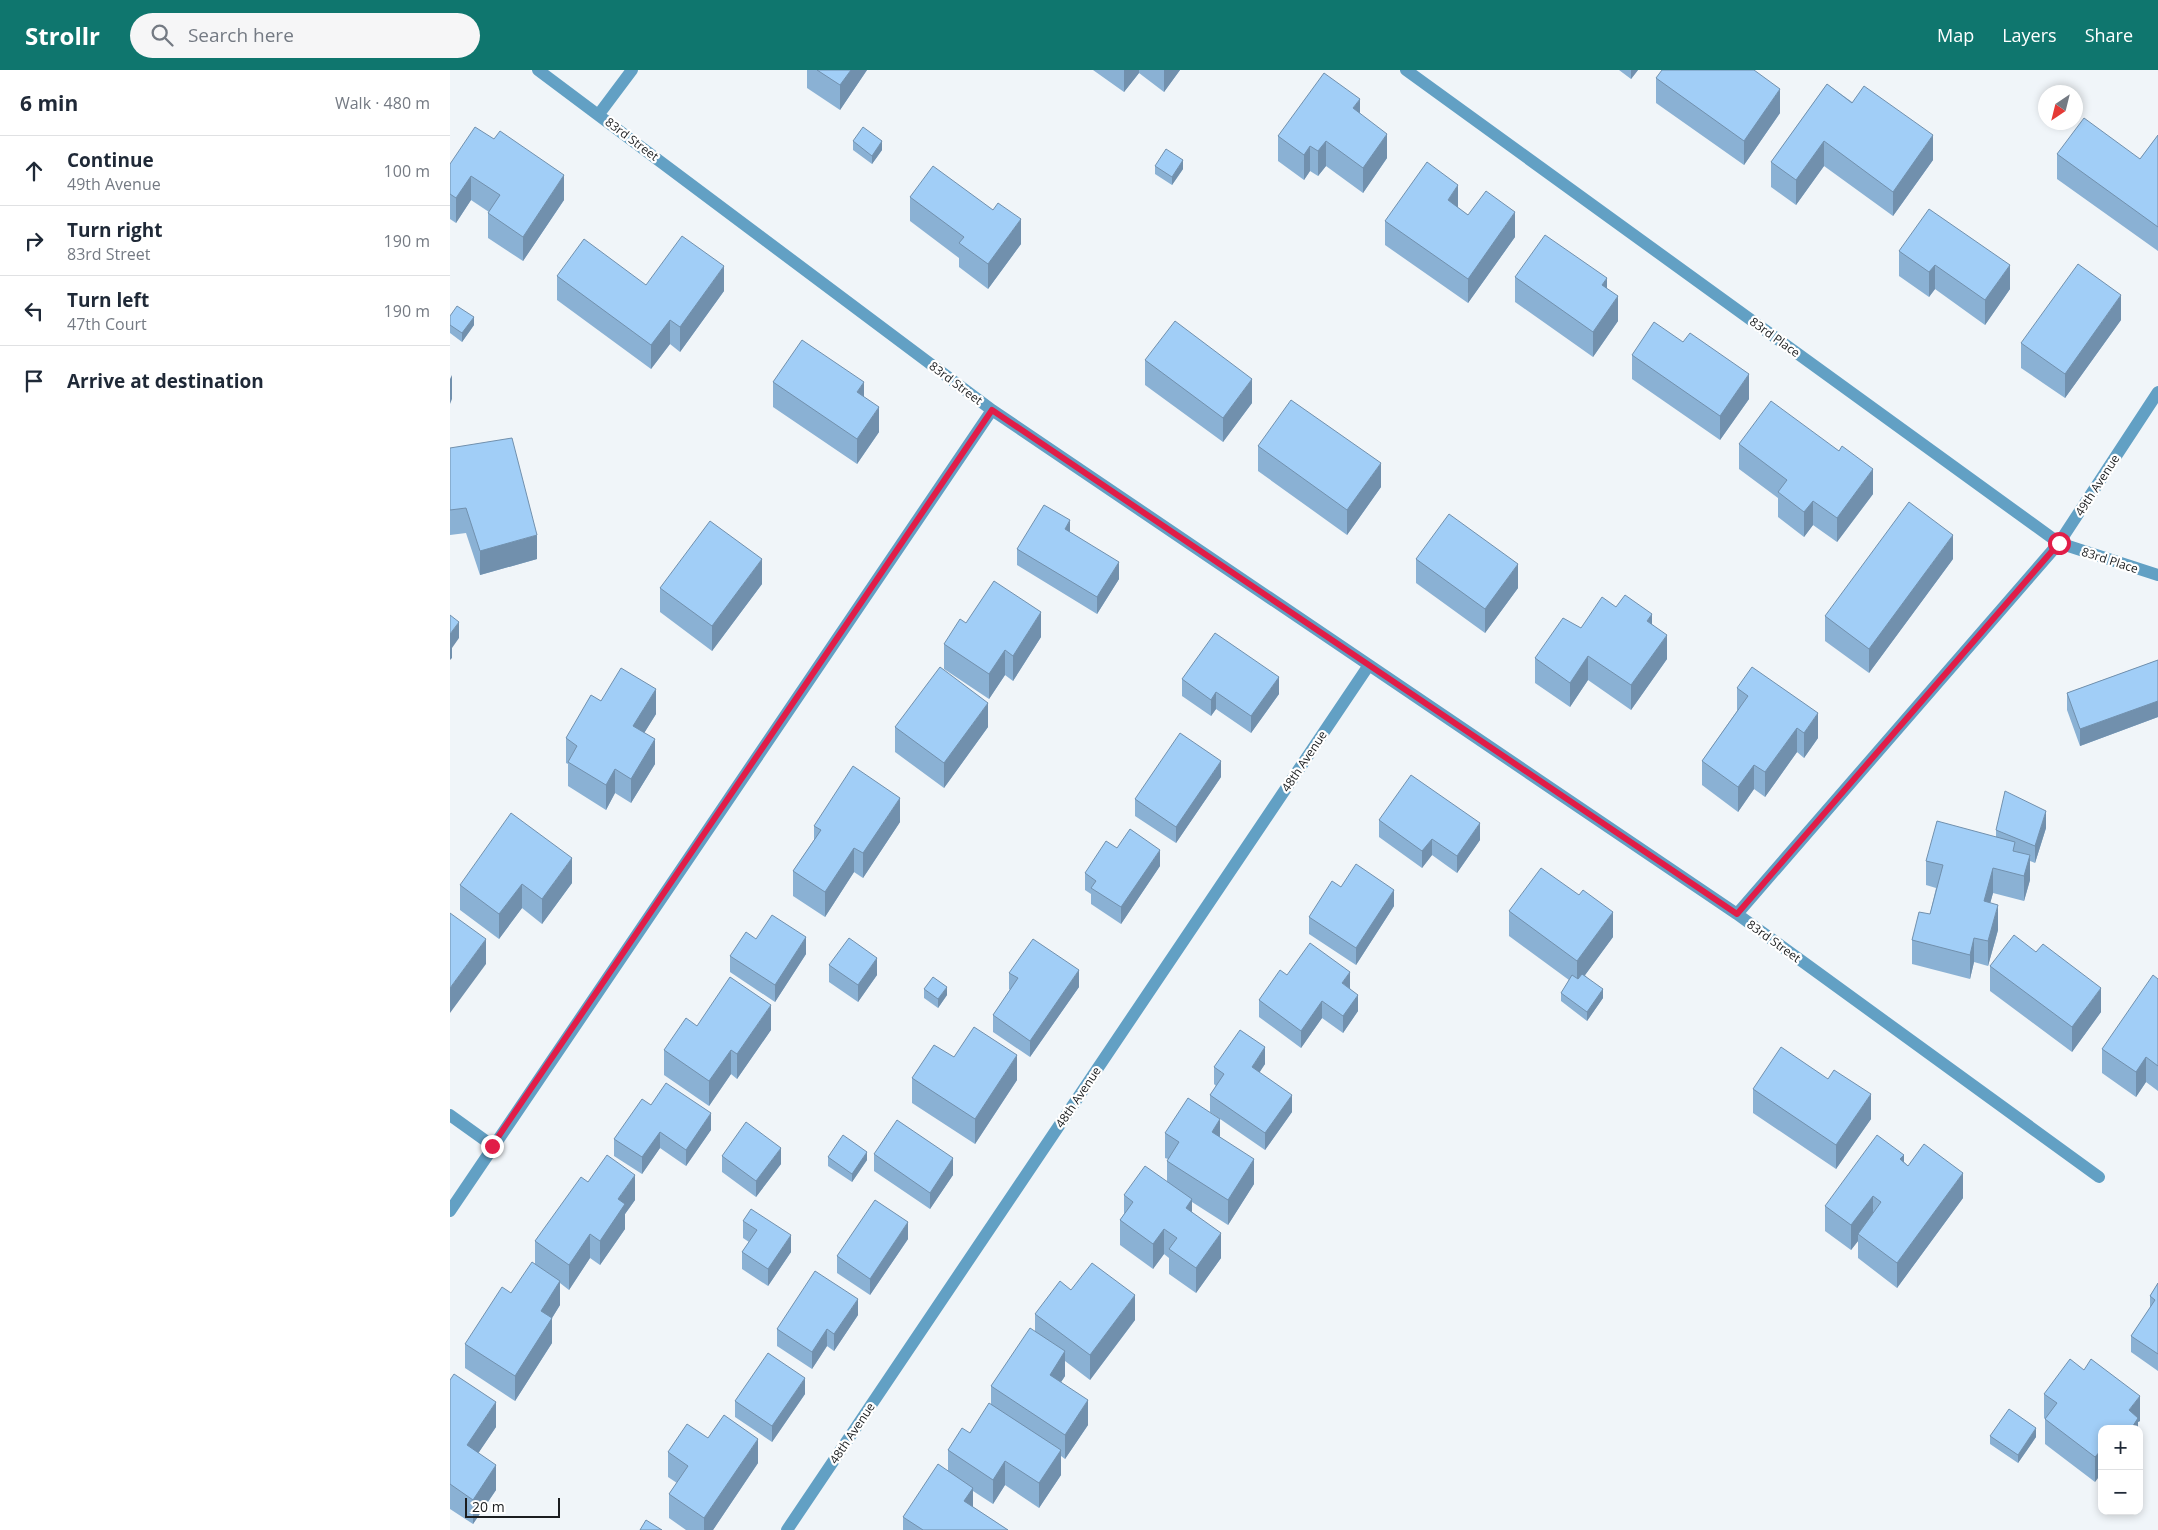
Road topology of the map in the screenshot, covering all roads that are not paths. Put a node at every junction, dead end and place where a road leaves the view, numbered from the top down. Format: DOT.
graph roads {
  1 [pos="538,70"];
  2 [pos="632,70"];
  3 [pos="1406,70"];
  4 [pos="598,114"];
  5 [pos="2158,392"];
  6 [pos="992,410"];
  7 [pos="2059,543"];
  8 [pos="2158,575"];
  9 [pos="1369,665"];
  10 [pos="1737,914"];
  11 [pos="450,1115"];
  12 [pos="492,1146"];
  13 [pos="2099,1177"];
  14 [pos="450,1211"];
  15 [pos="787,1530"];
  1 -- 4 [label="street, 83rd Street"];
  2 -- 4 [label="street"];
  3 -- 7 [label="street, 83rd Place"];
  4 -- 6 [label="street, 83rd Street"];
  5 -- 7 [label="street, 49th Avenue"];
  6 -- 9 [label="street, 83rd Street"];
  6 -- 12 [label="street"];
  7 -- 8 [label="street, 83rd Place"];
  7 -- 10 [label="street, 49th Avenue"];
  9 -- 10 [label="street, 83rd Street"];
  9 -- 15 [label="street, 48th Avenue"];
  10 -- 13 [label="street, 83rd Street"];
  11 -- 12 [label="street"];
  12 -- 14 [label="street"];
}
